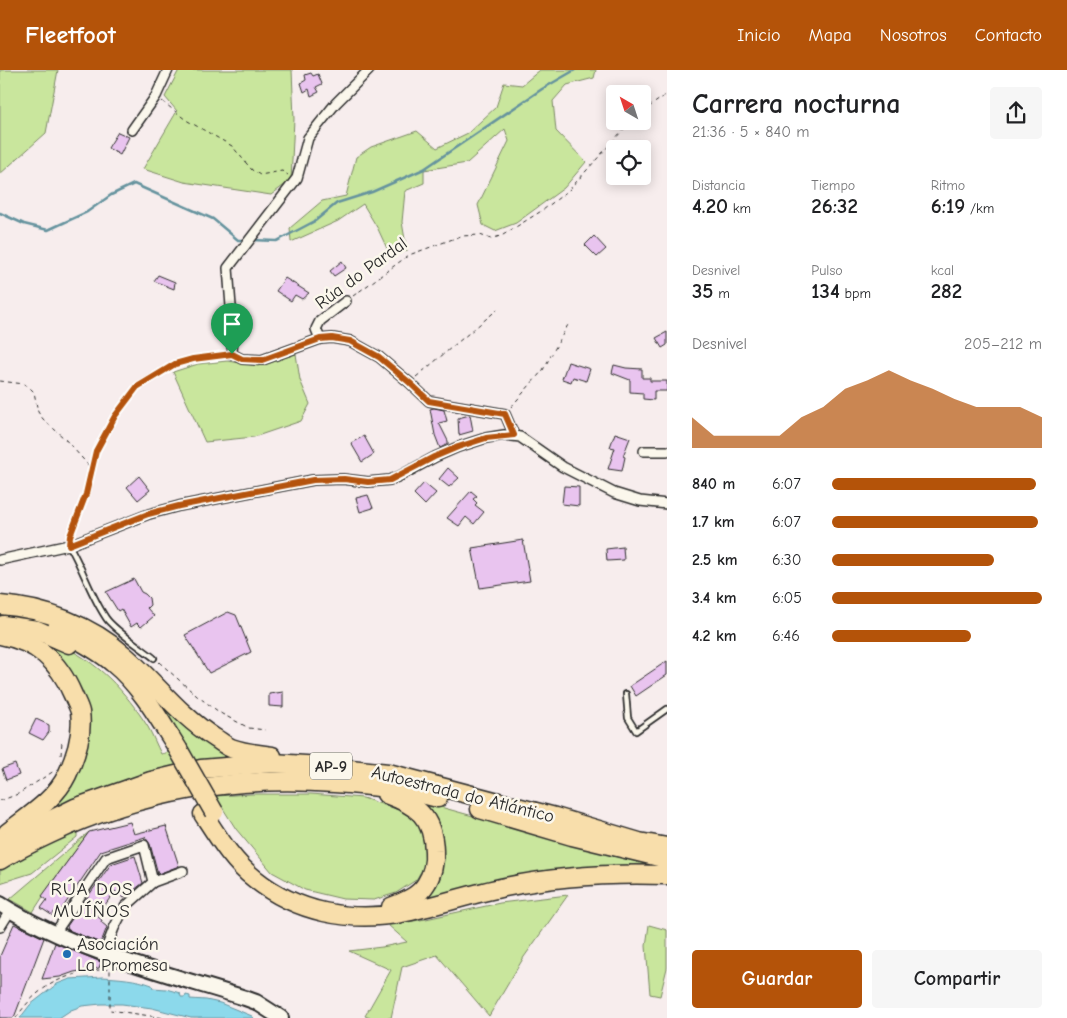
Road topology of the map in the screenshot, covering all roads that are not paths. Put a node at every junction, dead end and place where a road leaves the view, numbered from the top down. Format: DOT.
graph roads {
  1 [pos="168,70"];
  2 [pos="369,70"];
  3 [pos="132,130"];
  4 [pos="346,301"];
  5 [pos="320,339"];
  6 [pos="514,435"];
  7 [pos="644,451"];
  8 [pos="667,451"];
  9 [pos="667,504"];
  10 [pos="69,545"];
  11 [pos="0,560"];
  12 [pos="0,606"];
  13 [pos="0,614"];
  14 [pos="0,624"];
  15 [pos="0,635"];
  16 [pos="154,658"];
  17 [pos="626,694"];
  18 [pos="667,709"];
  19 [pos="173,750"];
  20 [pos="322,766"];
  21 [pos="368,785"];
  22 [pos="209,813"];
  23 [pos="0,838"];
  24 [pos="0,845"];
  25 [pos="667,847"];
  26 [pos="667,859"];
  27 [pos="0,860"];
  28 [pos="183,871"];
  29 [pos="667,875"];
  30 [pos="153,882"];
  31 [pos="5,907"];
  32 [pos="0,927"];
  33 [pos="55,933"];
  34 [pos="104,954"];
  35 [pos="281,1018"];
  1 -- 3 [label="street"];
  2 -- 5 [label="street"];
  4 -- 5 [label="street, Rúa do Pardal"];
  5 -- 6 [label="street"];
  6 -- 9 [label="street"];
  6 -- 10 [label="street"];
  7 -- 8 [label="street"];
  10 -- 11 [label="street"];
  10 -- 16 [label="lane"];
  12 -- 20 [label="highway"];
  13 -- 19 [label="highway"];
  14 -- 19 [label="highway"];
  15 -- 23 [label="highway"];
  17 -- 18 [label="lane"];
  19 -- 22 [label="highway, bridge"];
  20 -- 24 [label="highway, Autoestrada do Atlántico / AP-9"];
  20 -- 25 [label="highway, Autoestrada do Atlántico / AP-9"];
  21 -- 22 [label="highway"];
  21 -- 26 [label="highway, Autoestrada do Atlántico / AP-9"];
  21 -- 27 [label="highway, Autoestrada do Atlántico / AP-9"];
  22 -- 29 [label="highway"];
  28 -- 30 [label="street"];
  30 -- 33 [label="street"];
  30 -- 34 [label="street"];
  31 -- 32 [label="street"];
  31 -- 33 [label="main road"];
  33 -- 34 [label="main road"];
  34 -- 35 [label="main road"];
}
